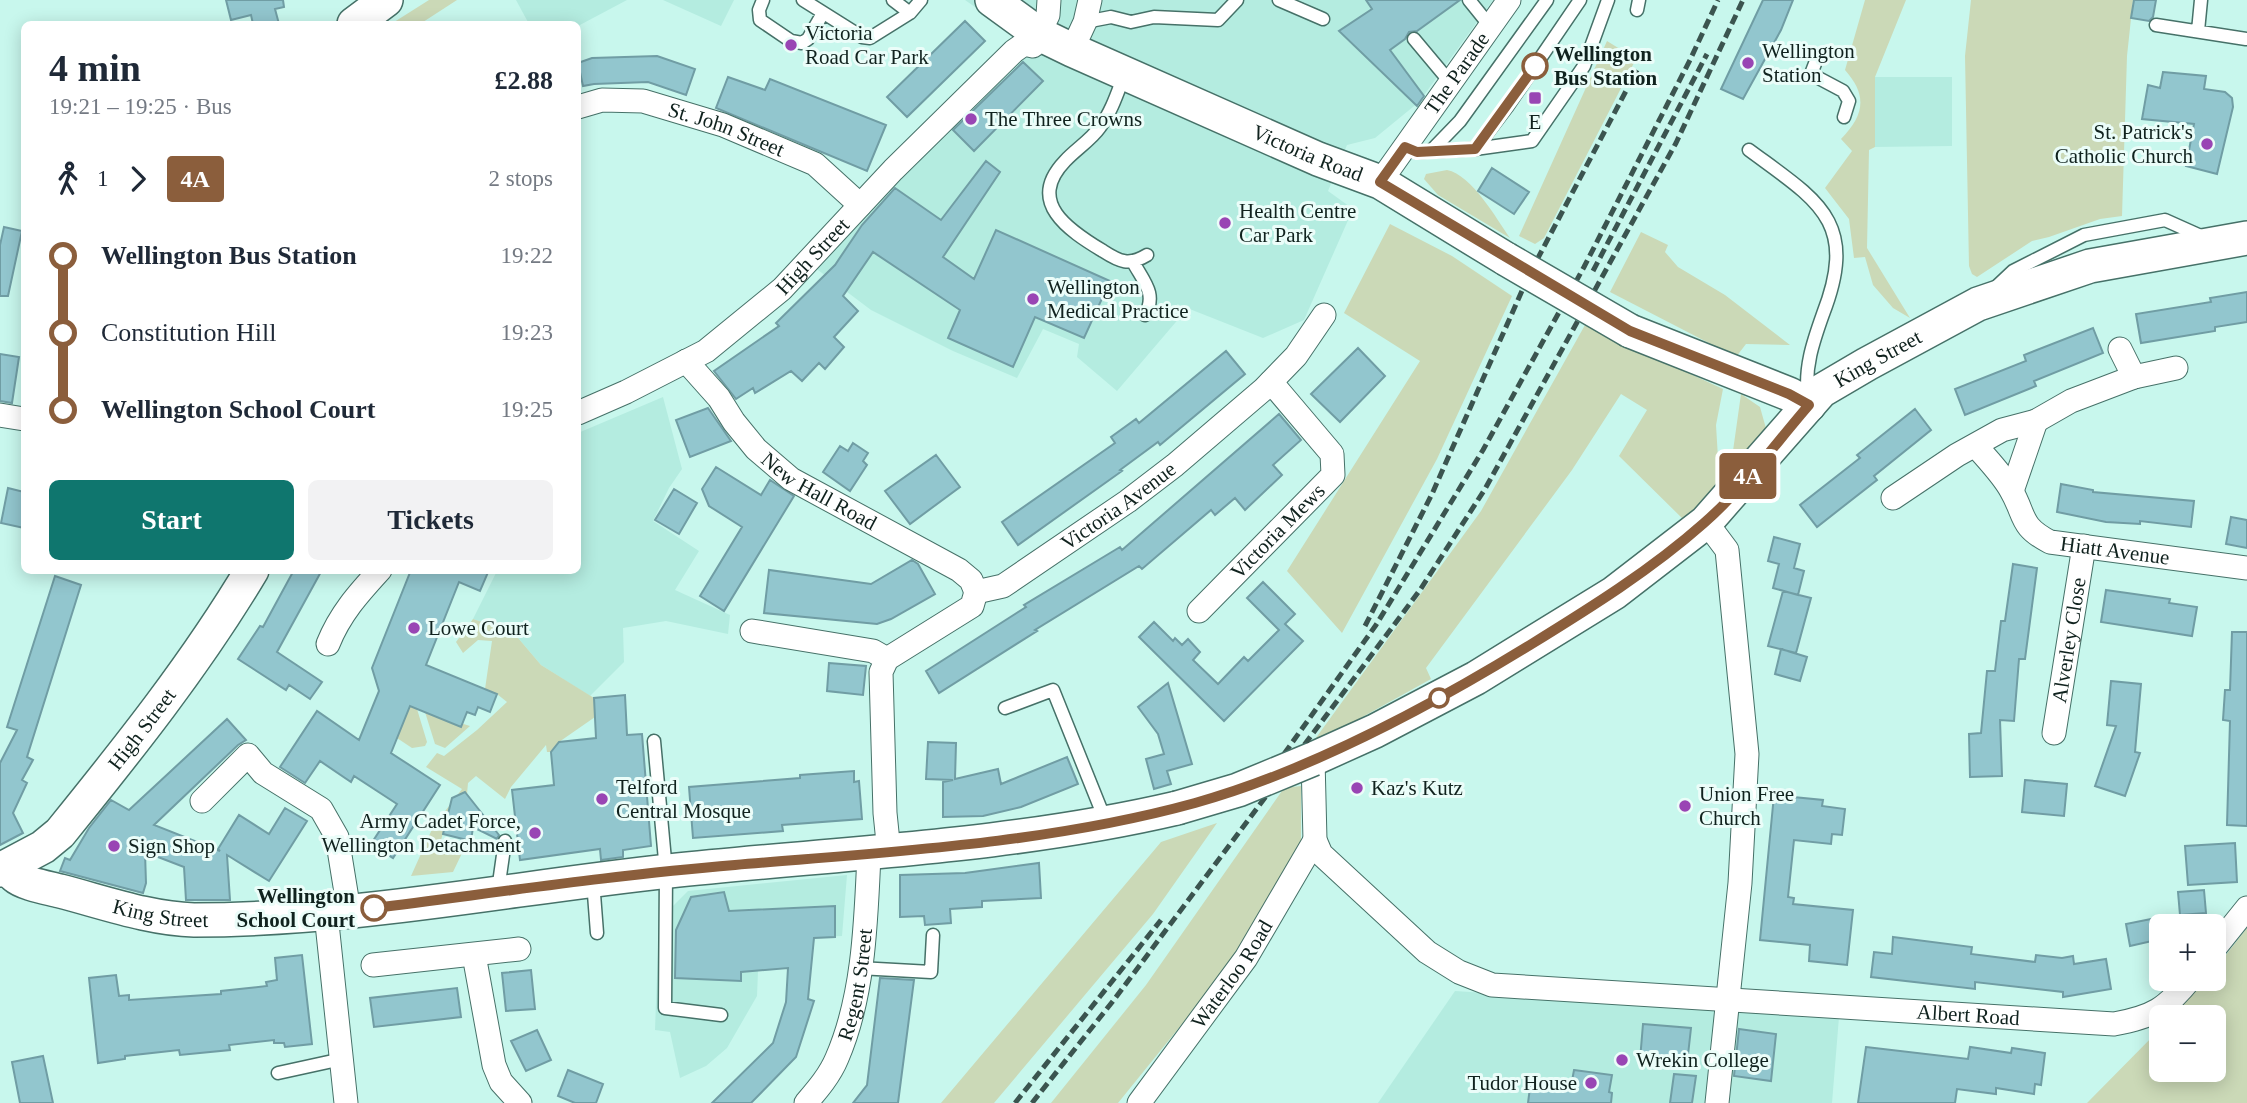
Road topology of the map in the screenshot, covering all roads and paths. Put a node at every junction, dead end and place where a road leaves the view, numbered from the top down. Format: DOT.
graph roads {
  1 [pos="386,0"];
  2 [pos="763,0"];
  3 [pos="803,0"];
  4 [pos="893,0"];
  5 [pos="920,0"];
  6 [pos="992,0"];
  7 [pos="1049,0"];
  8 [pos="1237,0"];
  9 [pos="1279,0"];
  10 [pos="1469,0"];
  11 [pos="1509,0"];
  12 [pos="1547,0"];
  13 [pos="1580,0"];
  14 [pos="1608,0"];
  15 [pos="2202,0"];
  16 [pos="823,13"];
  17 [pos="910,13"];
  18 [pos="1323,19"];
  19 [pos="358,21"];
  20 [pos="1082,24"];
  21 [pos="2157,25"];
  22 [pos="1490,26"];
  23 [pos="2198,31"];
  24 [pos="2246,39"];
  25 [pos="1413,40"];
  26 [pos="1027,43"];
  27 [pos="1816,61"];
  28 [pos="1126,73"];
  29 [pos="1450,82"];
  30 [pos="581,106"];
  31 [pos="1844,117"];
  32 [pos="1405,147"];
  33 [pos="1475,149"];
  34 [pos="1749,150"];
  35 [pos="1431,151"];
  36 [pos="1380,182"];
  37 [pos="860,205"];
  38 [pos="2247,238"];
  39 [pos="1147,255"];
  40 [pos="1133,262"];
  41 [pos="1324,315"];
  42 [pos="1145,316"];
  43 [pos="2120,349"];
  44 [pos="687,361"];
  45 [pos="2169,370"];
  46 [pos="2134,377"];
  47 [pos="1270,382"];
  48 [pos="1809,405"];
  49 [pos="581,412"];
  50 [pos="0,415"];
  51 [pos="21,418"];
  52 [pos="2036,421"];
  53 [pos="1976,446"];
  54 [pos="2012,491"];
  55 [pos="1893,498"];
  56 [pos="1706,522"];
  57 [pos="2084,546"];
  58 [pos="2247,569"];
  59 [pos="250,574"];
  60 [pos="376,574"];
  61 [pos="976,592"];
  62 [pos="1199,611"];
  63 [pos="752,631"];
  64 [pos="328,644"];
  65 [pos="887,659"];
  66 [pos="1005,708"];
  67 [pos="2054,733"];
  68 [pos="654,741"];
  69 [pos="1313,759"];
  70 [pos="202,801"];
  71 [pos="1106,823"];
  72 [pos="1315,840"];
  73 [pos="505,841"];
  74 [pos="879,853"];
  75 [pos="4,868"];
  76 [pos="666,872"];
  77 [pos="593,881"];
  78 [pos="498,893"];
  79 [pos="2247,908"];
  80 [pos="337,913"];
  81 [pos="597,933"];
  82 [pos="2226,934"];
  83 [pos="933,935"];
  84 [pos="519,950"];
  85 [pos="474,955"];
  86 [pos="373,965"];
  87 [pos="859,968"];
  88 [pos="2180,991"];
  89 [pos="1729,998"];
  90 [pos="721,1015"];
  91 [pos="342,1059"];
  92 [pos="278,1073"];
  93 [pos="346,1103"];
  94 [pos="519,1103"];
  95 [pos="806,1103"];
  96 [pos="1139,1103"];
  97 [pos="1717,1103"];
  1 -- 19 [label="street"];
  2 -- 16 [label="lane"];
  3 -- 16 [label="lane"];
  4 -- 17 [label="lane"];
  5 -- 17 [label="lane"];
  6 -- 26 [label="street, Victoria Road"];
  7 -- 26 [label="street"];
  8 -- 20 [label="lane"];
  9 -- 18 [label="lane"];
  10 -- 22 [label="lane"];
  11 -- 22 [label="street, The Parade"];
  12 -- 35 [label="lane"];
  13 -- 33 [label="lane"];
  14 -- 33 [label="lane"];
  15 -- 23 [label="lane"];
  16 -- 17 [label="lane"];
  20 -- 26 [label="street, Victoria Road"];
  20 -- 28 [label="street, Victoria Road"];
  21 -- 23 [label="lane"];
  22 -- 29 [label="street, The Parade"];
  23 -- 24 [label="lane"];
  25 -- 29 [label="lane"];
  26 -- 37 [label="street, High Street"];
  27 -- 31 [label="lane"];
  28 -- 36 [label="street, Victoria Road"];
  28 -- 40 [label="lane"];
  29 -- 32 [label="street, The Parade"];
  30 -- 37 [label="street, St. John Street"];
  32 -- 35 [label="lane"];
  32 -- 36 [label="street, The Parade"];
  33 -- 35 [label="lane"];
  34 -- 48 [label="lane"];
  36 -- 48 [label="street, Victoria Road, bridge"];
  37 -- 44 [label="street, High Street"];
  38 -- 48 [label="street, King Street"];
  39 -- 40 [label="lane"];
  40 -- 42 [label="lane"];
  41 -- 47 [label="street, Victoria Avenue"];
  43 -- 46 [label="street"];
  44 -- 49 [label="street, High Street"];
  44 -- 61 [label="street, New Hall Road"];
  45 -- 46 [label="street"];
  46 -- 52 [label="street"];
  47 -- 61 [label="street, Victoria Avenue"];
  47 -- 62 [label="street, Victoria Mews"];
  48 -- 56 [label="street, King Street"];
  50 -- 51 [label="street"];
  52 -- 53 [label="street"];
  52 -- 54 [label="street"];
  53 -- 54 [label="street, Hiatt Avenue"];
  53 -- 55 [label="street"];
  54 -- 57 [label="street, Hiatt Avenue"];
  56 -- 69 [label="street, King Street"];
  56 -- 89 [label="street"];
  57 -- 58 [label="street, Hiatt Avenue"];
  57 -- 67 [label="street, Alverley Close"];
  59 -- 75 [label="street, High Street"];
  60 -- 64 [label="street"];
  61 -- 65 [label="street"];
  63 -- 65 [label="street"];
  65 -- 74 [label="street"];
  66 -- 71 [label="lane"];
  68 -- 76 [label="lane"];
  69 -- 71 [label="street, King Street, bridge"];
  69 -- 72 [label="street"];
  70 -- 80 [label="street"];
  71 -- 74 [label="street, King Street"];
  72 -- 89 [label="street, Albert Road"];
  72 -- 96 [label="street, Waterloo Road"];
  73 -- 78 [label="lane"];
  74 -- 76 [label="street, King Street"];
  74 -- 87 [label="street, Regent Street"];
  75 -- 80 [label="street, King Street"];
  76 -- 77 [label="street, King Street"];
  76 -- 90 [label="lane"];
  77 -- 78 [label="street, King Street"];
  77 -- 81 [label="lane"];
  78 -- 80 [label="street, King Street"];
  79 -- 82 [label="street"];
  80 -- 91 [label="street"];
  83 -- 87 [label="lane"];
  84 -- 85 [label="street"];
  85 -- 86 [label="street"];
  85 -- 94 [label="street"];
  87 -- 95 [label="street, Regent Street"];
  88 -- 89 [label="street, Albert Road"];
  89 -- 97 [label="street"];
  91 -- 92 [label="lane"];
  91 -- 93 [label="street"];
}
